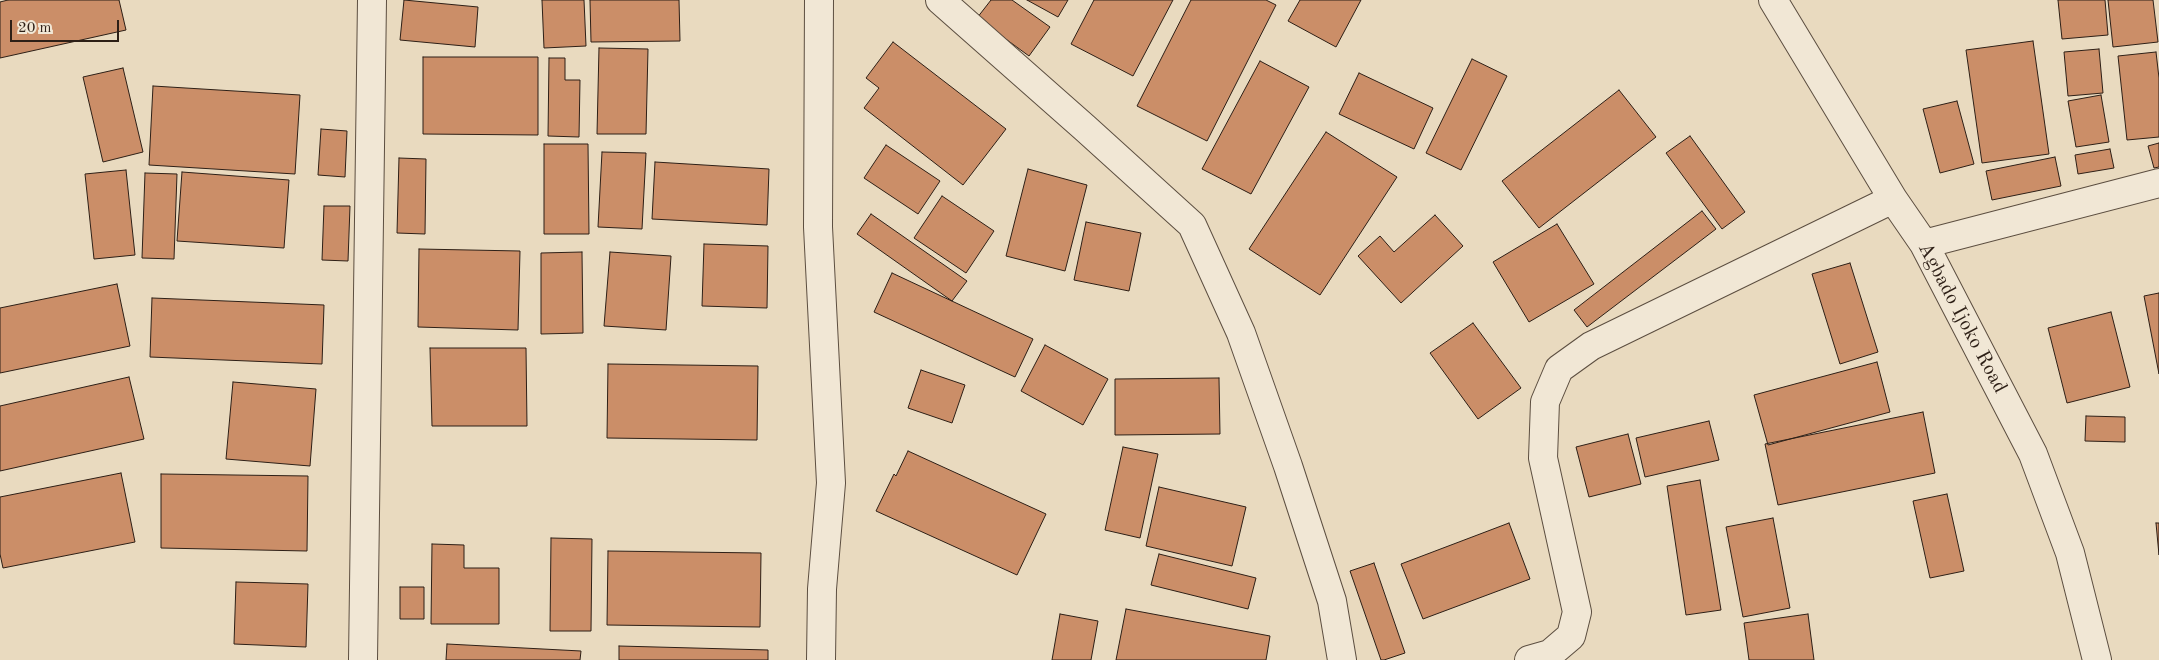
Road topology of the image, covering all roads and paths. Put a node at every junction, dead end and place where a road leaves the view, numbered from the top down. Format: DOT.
graph roads {
  1 [pos="372,0"];
  2 [pos="819,0"];
  3 [pos="940,0"];
  4 [pos="1773,0"];
  5 [pos="2159,183"];
  6 [pos="1893,199"];
  7 [pos="1924,244"];
  8 [pos="363,660"];
  9 [pos="821,660"];
  10 [pos="1342,660"];
  11 [pos="1529,660"];
  12 [pos="2097,660"];
  1 -- 8 [label="street"];
  2 -- 9 [label="street"];
  3 -- 10 [label="street"];
  4 -- 6 [label="street, Agbado Ijoko Road"];
  5 -- 7 [label="street"];
  6 -- 7 [label="street, Agbado Ijoko Road"];
  6 -- 11 [label="street"];
  7 -- 12 [label="street, Agbado Ijoko Road"];
}
